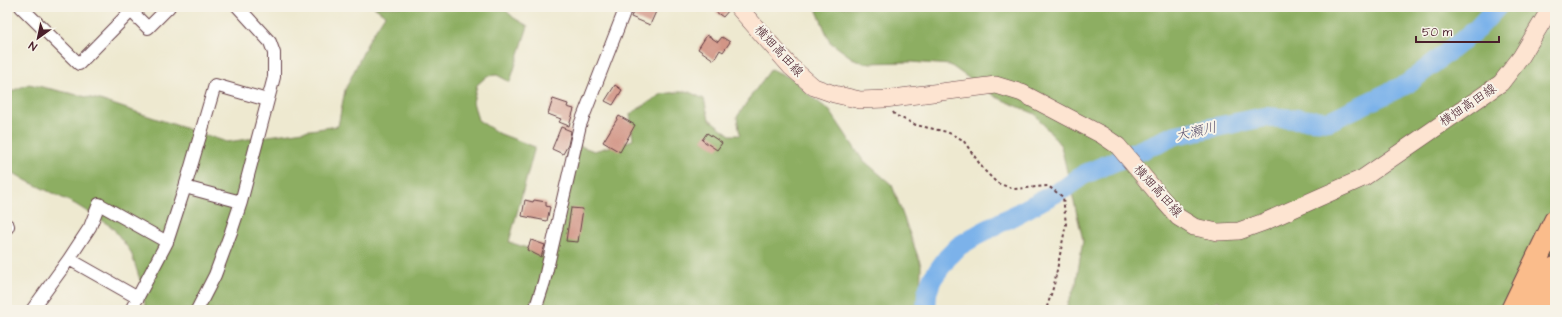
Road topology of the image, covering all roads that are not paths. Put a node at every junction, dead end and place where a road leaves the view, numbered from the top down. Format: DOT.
graph roads {
  1 [pos="21,7"];
  2 [pos="169,7"];
  3 [pos="238,7"];
  4 [pos="626,7"];
  5 [pos="738,7"];
  6 [pos="1553,7"];
  7 [pos="129,9"];
  8 [pos="267,100"];
  9 [pos="185,188"];
  10 [pos="241,202"];
  11 [pos="1555,221"];
  12 [pos="167,242"];
  13 [pos="69,260"];
  14 [pos="1555,268"];
  15 [pos="138,298"];
  16 [pos="33,310"];
  17 [pos="131,310"];
  18 [pos="197,310"];
  19 [pos="535,310"];
  20 [pos="1512,310"];
  21 [pos="1535,310"];
  1 -- 7 [label="street"];
  2 -- 7 [label="street"];
  3 -- 8 [label="street"];
  4 -- 19 [label="street"];
  5 -- 6 [label="main road, 横畑高田線"];
  8 -- 9 [label="street"];
  8 -- 10 [label="street"];
  9 -- 10 [label="street"];
  9 -- 12 [label="street"];
  10 -- 18 [label="street"];
  11 -- 20 [label="highway"];
  12 -- 13 [label="street"];
  12 -- 15 [label="street"];
  13 -- 15 [label="street"];
  13 -- 16 [label="street"];
  14 -- 21 [label="highway"];
  15 -- 17 [label="street"];
}
